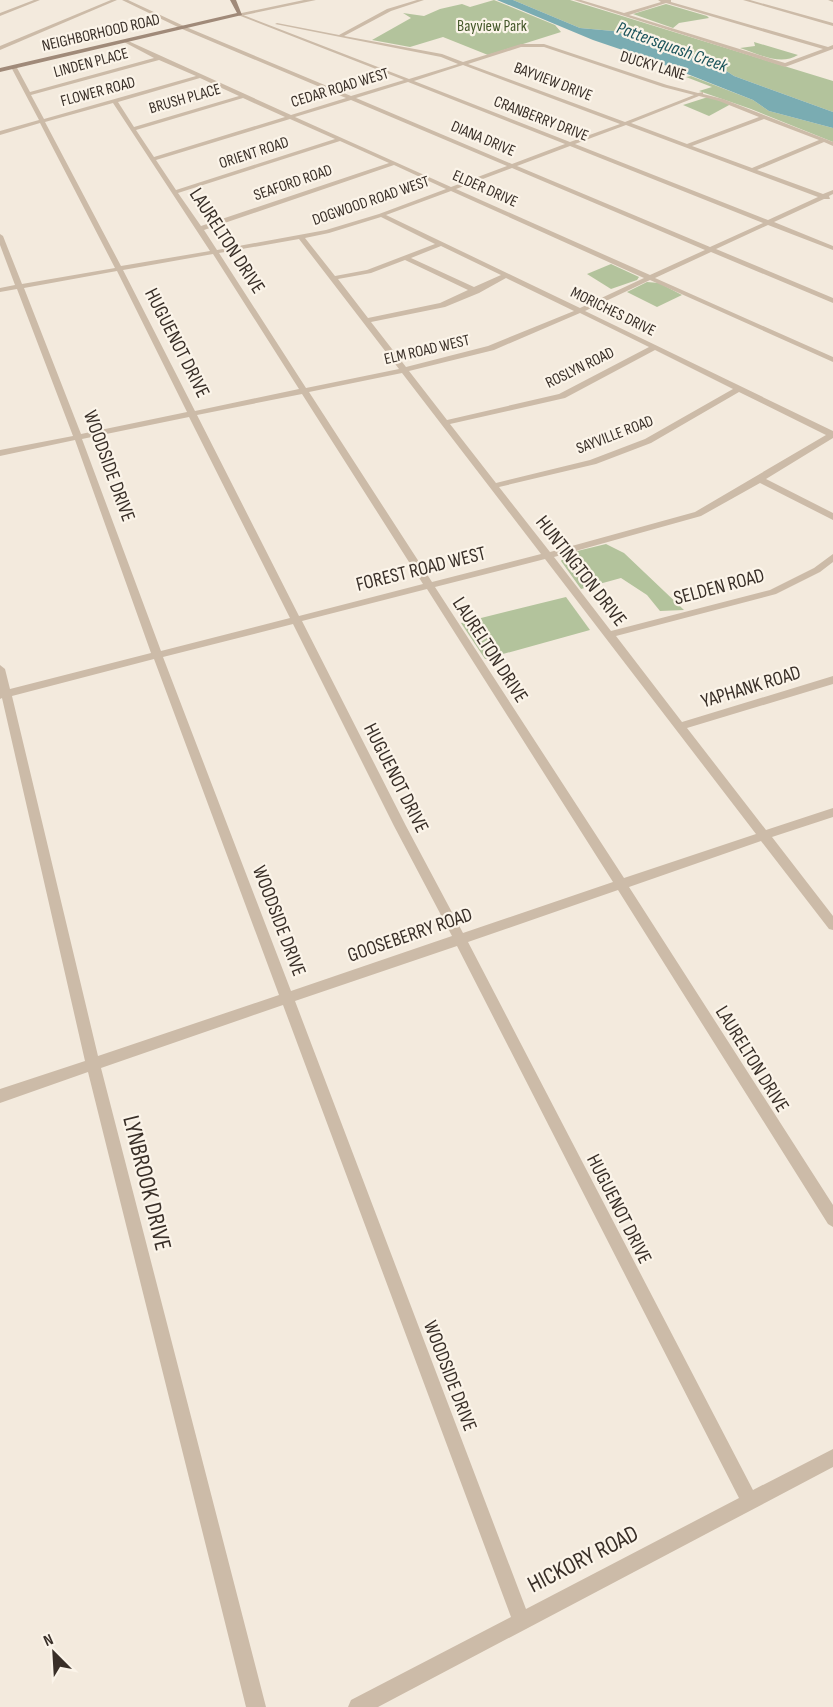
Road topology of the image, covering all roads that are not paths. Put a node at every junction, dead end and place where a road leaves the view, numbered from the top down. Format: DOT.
graph roads {
  1 [pos="38,0"];
  2 [pos="115,0"];
  3 [pos="124,0"];
  4 [pos="233,0"];
  5 [pos="313,0"];
  6 [pos="422,0"];
  7 [pos="576,0"];
  8 [pos="660,0"];
  9 [pos="673,0"];
  10 [pos="745,0"];
  11 [pos="667,2"];
  12 [pos="26,5"];
  13 [pos="0,9"];
  14 [pos="240,14"];
  15 [pos="0,15"];
  16 [pos="624,15"];
  17 [pos="255,20"];
  18 [pos="833,25"];
  19 [pos="184,28"];
  20 [pos="340,36"];
  21 [pos="126,41"];
  22 [pos="535,44"];
  23 [pos="0,48"];
  24 [pos="831,49"];
  25 [pos="159,58"];
  26 [pos="465,64"];
  27 [pos="14,67"];
  28 [pos="0,70"];
  29 [pos="202,76"];
  30 [pos="408,81"];
  31 [pos="701,93"];
  32 [pos="29,94"];
  33 [pos="244,96"];
  34 [pos="352,98"];
  35 [pos="115,102"];
  36 [pos="292,117"];
  37 [pos="763,117"];
  38 [pos="43,121"];
  39 [pos="625,123"];
  40 [pos="133,129"];
  41 [pos="0,133"];
  42 [pos="342,139"];
  43 [pos="822,141"];
  44 [pos="833,144"];
  45 [pos="570,145"];
  46 [pos="687,146"];
  47 [pos="153,159"];
  48 [pos="395,163"];
  49 [pos="512,166"];
  50 [pos="752,170"];
  51 [pos="451,189"];
  52 [pos="175,192"];
  53 [pos="833,192"];
  54 [pos="823,196"];
  55 [pos="833,200"];
  56 [pos="381,215"];
  57 [pos="767,222"];
  58 [pos="200,229"];
  59 [pos="0,236"];
  60 [pos="302,238"];
  61 [pos="441,244"];
  62 [pos="710,248"];
  63 [pos="833,248"];
  64 [pos="213,253"];
  65 [pos="408,259"];
  66 [pos="119,269"];
  67 [pos="507,275"];
  68 [pos="650,277"];
  69 [pos="334,278"];
  70 [pos="18,287"];
  71 [pos="0,290"];
  72 [pos="476,291"];
  73 [pos="833,301"];
  74 [pos="579,311"];
  75 [pos="366,321"];
  76 [pos="655,346"];
  77 [pos="833,360"];
  78 [pos="405,370"];
  79 [pos="738,389"];
  80 [pos="302,391"];
  81 [pos="192,414"];
  82 [pos="445,423"];
  83 [pos="833,435"];
  84 [pos="78,438"];
  85 [pos="0,453"];
  86 [pos="760,479"];
  87 [pos="493,486"];
  88 [pos="833,517"];
  89 [pos="546,556"];
  90 [pos="833,557"];
  91 [pos="427,586"];
  92 [pos="296,619"];
  93 [pos="608,635"];
  94 [pos="158,654"];
  95 [pos="0,669"];
  96 [pos="833,680"];
  97 [pos="3,694"];
  98 [pos="679,727"];
  99 [pos="833,813"];
  100 [pos="764,836"];
  101 [pos="621,884"];
  102 [pos="833,925"];
  103 [pos="460,939"];
  104 [pos="287,998"];
  105 [pos="93,1064"];
  106 [pos="0,1096"];
  107 [pos="833,1219"];
  108 [pos="833,1458"];
  109 [pos="750,1502"];
  110 [pos="521,1620"];
  111 [pos="256,1707"];
  112 [pos="358,1707"];
  1 -- 12 [label="street"];
  2 -- 23 [label="street"];
  3 -- 19 [label="street, DIANA DRIVE"];
  4 -- 14 [label="main road"];
  5 -- 14 [label="street, NEIGHBORHOOD ROAD"];
  6 -- 20 [label="street"];
  7 -- 16 [label="street"];
  8 -- 11 [label="street"];
  9 -- 11 [label="street"];
  10 -- 18 [label="street"];
  11 -- 16 [label="street"];
  11 -- 24 [label="street"];
  12 -- 13 [label="street"];
  12 -- 15 [label="street"];
  14 -- 17 [label="street, CRANBERRY DRIVE"];
  14 -- 19 [label="main road, NEIGHBORHOOD ROAD"];
  16 -- 24 [label="street"];
  17 -- 20 [label="street, BAYVIEW DRIVE"];
  17 -- 30 [label="street, CRANBERRY DRIVE"];
  19 -- 21 [label="main road, NEIGHBORHOOD ROAD"];
  19 -- 34 [label="street, DIANA DRIVE"];
  20 -- 26 [label="street, BAYVIEW DRIVE"];
  21 -- 25 [label="street, ELDER DRIVE"];
  21 -- 27 [label="main road, NEIGHBORHOOD ROAD"];
  22 -- 26 [label="street, CEDAR ROAD WEST"];
  22 -- 31 [label="street, DUCKY LANE"];
  25 -- 29 [label="street, ELDER DRIVE"];
  25 -- 32 [label="street, LINDEN PLACE"];
  26 -- 30 [label="street, CEDAR ROAD WEST"];
  26 -- 39 [label="street, BAYVIEW DRIVE"];
  27 -- 28 [label="main road, NEIGHBORHOOD ROAD"];
  27 -- 32 [label="street, HUGUENOT DRIVE"];
  29 -- 33 [label="street, ELDER DRIVE"];
  29 -- 35 [label="street, FLOWER ROAD"];
  30 -- 34 [label="street, CEDAR ROAD WEST"];
  30 -- 45 [label="street, CRANBERRY DRIVE"];
  31 -- 37 [label="street, DUCKY LANE"];
  31 -- 39 [label="street, DOGWOOD ROAD WEST"];
  32 -- 38 [label="street, HUGUENOT DRIVE"];
  33 -- 36 [label="street, ELDER DRIVE"];
  33 -- 40 [label="street, BRUSH PLACE"];
  34 -- 36 [label="street, CEDAR ROAD WEST"];
  34 -- 49 [label="street, DIANA DRIVE"];
  35 -- 38 [label="street, FLOWER ROAD"];
  35 -- 40 [label="street, LAURELTON DRIVE"];
  36 -- 42 [label="street, ELDER DRIVE"];
  36 -- 47 [label="street, CEDAR ROAD WEST"];
  37 -- 43 [label="street, DUCKY LANE"];
  37 -- 46 [label="street"];
  38 -- 41 [label="street, FLOWER ROAD"];
  38 -- 66 [label="street, HUGUENOT DRIVE"];
  39 -- 45 [label="street, DOGWOOD ROAD WEST"];
  39 -- 46 [label="street, BAYVIEW DRIVE"];
  40 -- 47 [label="street, LAURELTON DRIVE"];
  42 -- 48 [label="street, ELDER DRIVE"];
  42 -- 52 [label="street, ORIENT ROAD"];
  43 -- 44 [label="street, DUCKY LANE"];
  43 -- 50 [label="street"];
  45 -- 49 [label="street, DOGWOOD ROAD WEST"];
  45 -- 57 [label="street, CRANBERRY DRIVE"];
  46 -- 50 [label="street, BAYVIEW DRIVE"];
  47 -- 52 [label="street, LAURELTON DRIVE"];
  48 -- 51 [label="street, ELDER DRIVE"];
  48 -- 58 [label="street, SEAFORD ROAD"];
  49 -- 51 [label="street, DOGWOOD ROAD WEST"];
  49 -- 62 [label="street, DIANA DRIVE"];
  50 -- 54 [label="street, BAYVIEW DRIVE"];
  51 -- 56 [label="street, DOGWOOD ROAD WEST"];
  51 -- 68 [label="street, ELDER DRIVE"];
  52 -- 58 [label="street, LAURELTON DRIVE"];
  53 -- 54 [label="street, ELM ROAD WEST"];
  54 -- 55 [label="street, BAYVIEW DRIVE"];
  54 -- 57 [label="street, ELM ROAD WEST"];
  56 -- 60 [label="street, DOGWOOD ROAD WEST"];
  56 -- 61 [label="street, MORICHES DRIVE"];
  57 -- 62 [label="street, ELM ROAD WEST"];
  57 -- 63 [label="street, CRANBERRY DRIVE"];
  58 -- 64 [label="street, LAURELTON DRIVE"];
  59 -- 70 [label="street, WOODSIDE DRIVE"];
  60 -- 64 [label="street, DOGWOOD ROAD WEST"];
  60 -- 69 [label="street, HUNTINGTON DRIVE"];
  61 -- 65 [label="street"];
  61 -- 67 [label="street, MORICHES DRIVE"];
  62 -- 68 [label="street, ELM ROAD WEST"];
  62 -- 73 [label="street, DIANA DRIVE"];
  64 -- 66 [label="street, DOGWOOD ROAD WEST"];
  64 -- 80 [label="street, LAURELTON DRIVE"];
  65 -- 69 [label="street"];
  65 -- 72 [label="street"];
  66 -- 70 [label="street, DOGWOOD ROAD WEST"];
  66 -- 81 [label="street, HUGUENOT DRIVE"];
  67 -- 72 [label="street"];
  67 -- 74 [label="street, MORICHES DRIVE"];
  68 -- 74 [label="street, ELM ROAD WEST"];
  68 -- 77 [label="street, ELDER DRIVE"];
  69 -- 75 [label="street, HUNTINGTON DRIVE"];
  70 -- 71 [label="street, DOGWOOD ROAD WEST"];
  70 -- 84 [label="street, WOODSIDE DRIVE"];
  72 -- 75 [label="street"];
  74 -- 76 [label="street, MORICHES DRIVE"];
  74 -- 78 [label="street, ELM ROAD WEST"];
  75 -- 78 [label="street, HUNTINGTON DRIVE"];
  76 -- 79 [label="street, MORICHES DRIVE"];
  76 -- 82 [label="street, ROSLYN ROAD"];
  78 -- 80 [label="street, ELM ROAD WEST"];
  78 -- 82 [label="street, HUNTINGTON DRIVE"];
  79 -- 83 [label="street, MORICHES DRIVE"];
  79 -- 87 [label="street, SAYVILLE ROAD"];
  80 -- 81 [label="street, ELM ROAD WEST"];
  80 -- 91 [label="street, LAURELTON DRIVE"];
  81 -- 84 [label="street, ELM ROAD WEST"];
  81 -- 92 [label="street, HUGUENOT DRIVE"];
  82 -- 87 [label="street, HUNTINGTON DRIVE"];
  83 -- 86 [label="street, FOREST ROAD WEST"];
  84 -- 85 [label="street, ELM ROAD WEST"];
  84 -- 94 [label="street, WOODSIDE DRIVE"];
  86 -- 88 [label="street"];
  86 -- 89 [label="street, FOREST ROAD WEST"];
  87 -- 89 [label="street, HUNTINGTON DRIVE"];
  89 -- 91 [label="street, FOREST ROAD WEST"];
  89 -- 93 [label="street, HUNTINGTON DRIVE"];
  90 -- 93 [label="street, SELDEN ROAD"];
  91 -- 92 [label="street, FOREST ROAD WEST"];
  91 -- 101 [label="street, LAURELTON DRIVE"];
  92 -- 94 [label="street, FOREST ROAD WEST"];
  92 -- 103 [label="street, HUGUENOT DRIVE"];
  93 -- 98 [label="street, HUNTINGTON DRIVE"];
  94 -- 97 [label="street, FOREST ROAD WEST"];
  94 -- 104 [label="street, WOODSIDE DRIVE"];
  95 -- 97 [label="street, LYNBROOK DRIVE"];
  96 -- 98 [label="street, YAPHANK ROAD"];
  97 -- 105 [label="street, LYNBROOK DRIVE"];
  98 -- 100 [label="street, HUNTINGTON DRIVE"];
  99 -- 100 [label="street, GOOSEBERRY ROAD"];
  100 -- 101 [label="street, GOOSEBERRY ROAD"];
  100 -- 102 [label="street, HUNTINGTON DRIVE"];
  101 -- 103 [label="street, GOOSEBERRY ROAD"];
  101 -- 107 [label="street, LAURELTON DRIVE"];
  103 -- 104 [label="street, GOOSEBERRY ROAD"];
  103 -- 109 [label="street, HUGUENOT DRIVE"];
  104 -- 105 [label="street, GOOSEBERRY ROAD"];
  104 -- 110 [label="street, WOODSIDE DRIVE"];
  105 -- 106 [label="street, GOOSEBERRY ROAD"];
  105 -- 111 [label="street, LYNBROOK DRIVE"];
  108 -- 109 [label="street, HICKORY ROAD"];
  109 -- 110 [label="street, HICKORY ROAD"];
  110 -- 112 [label="street, HICKORY ROAD"];
}
